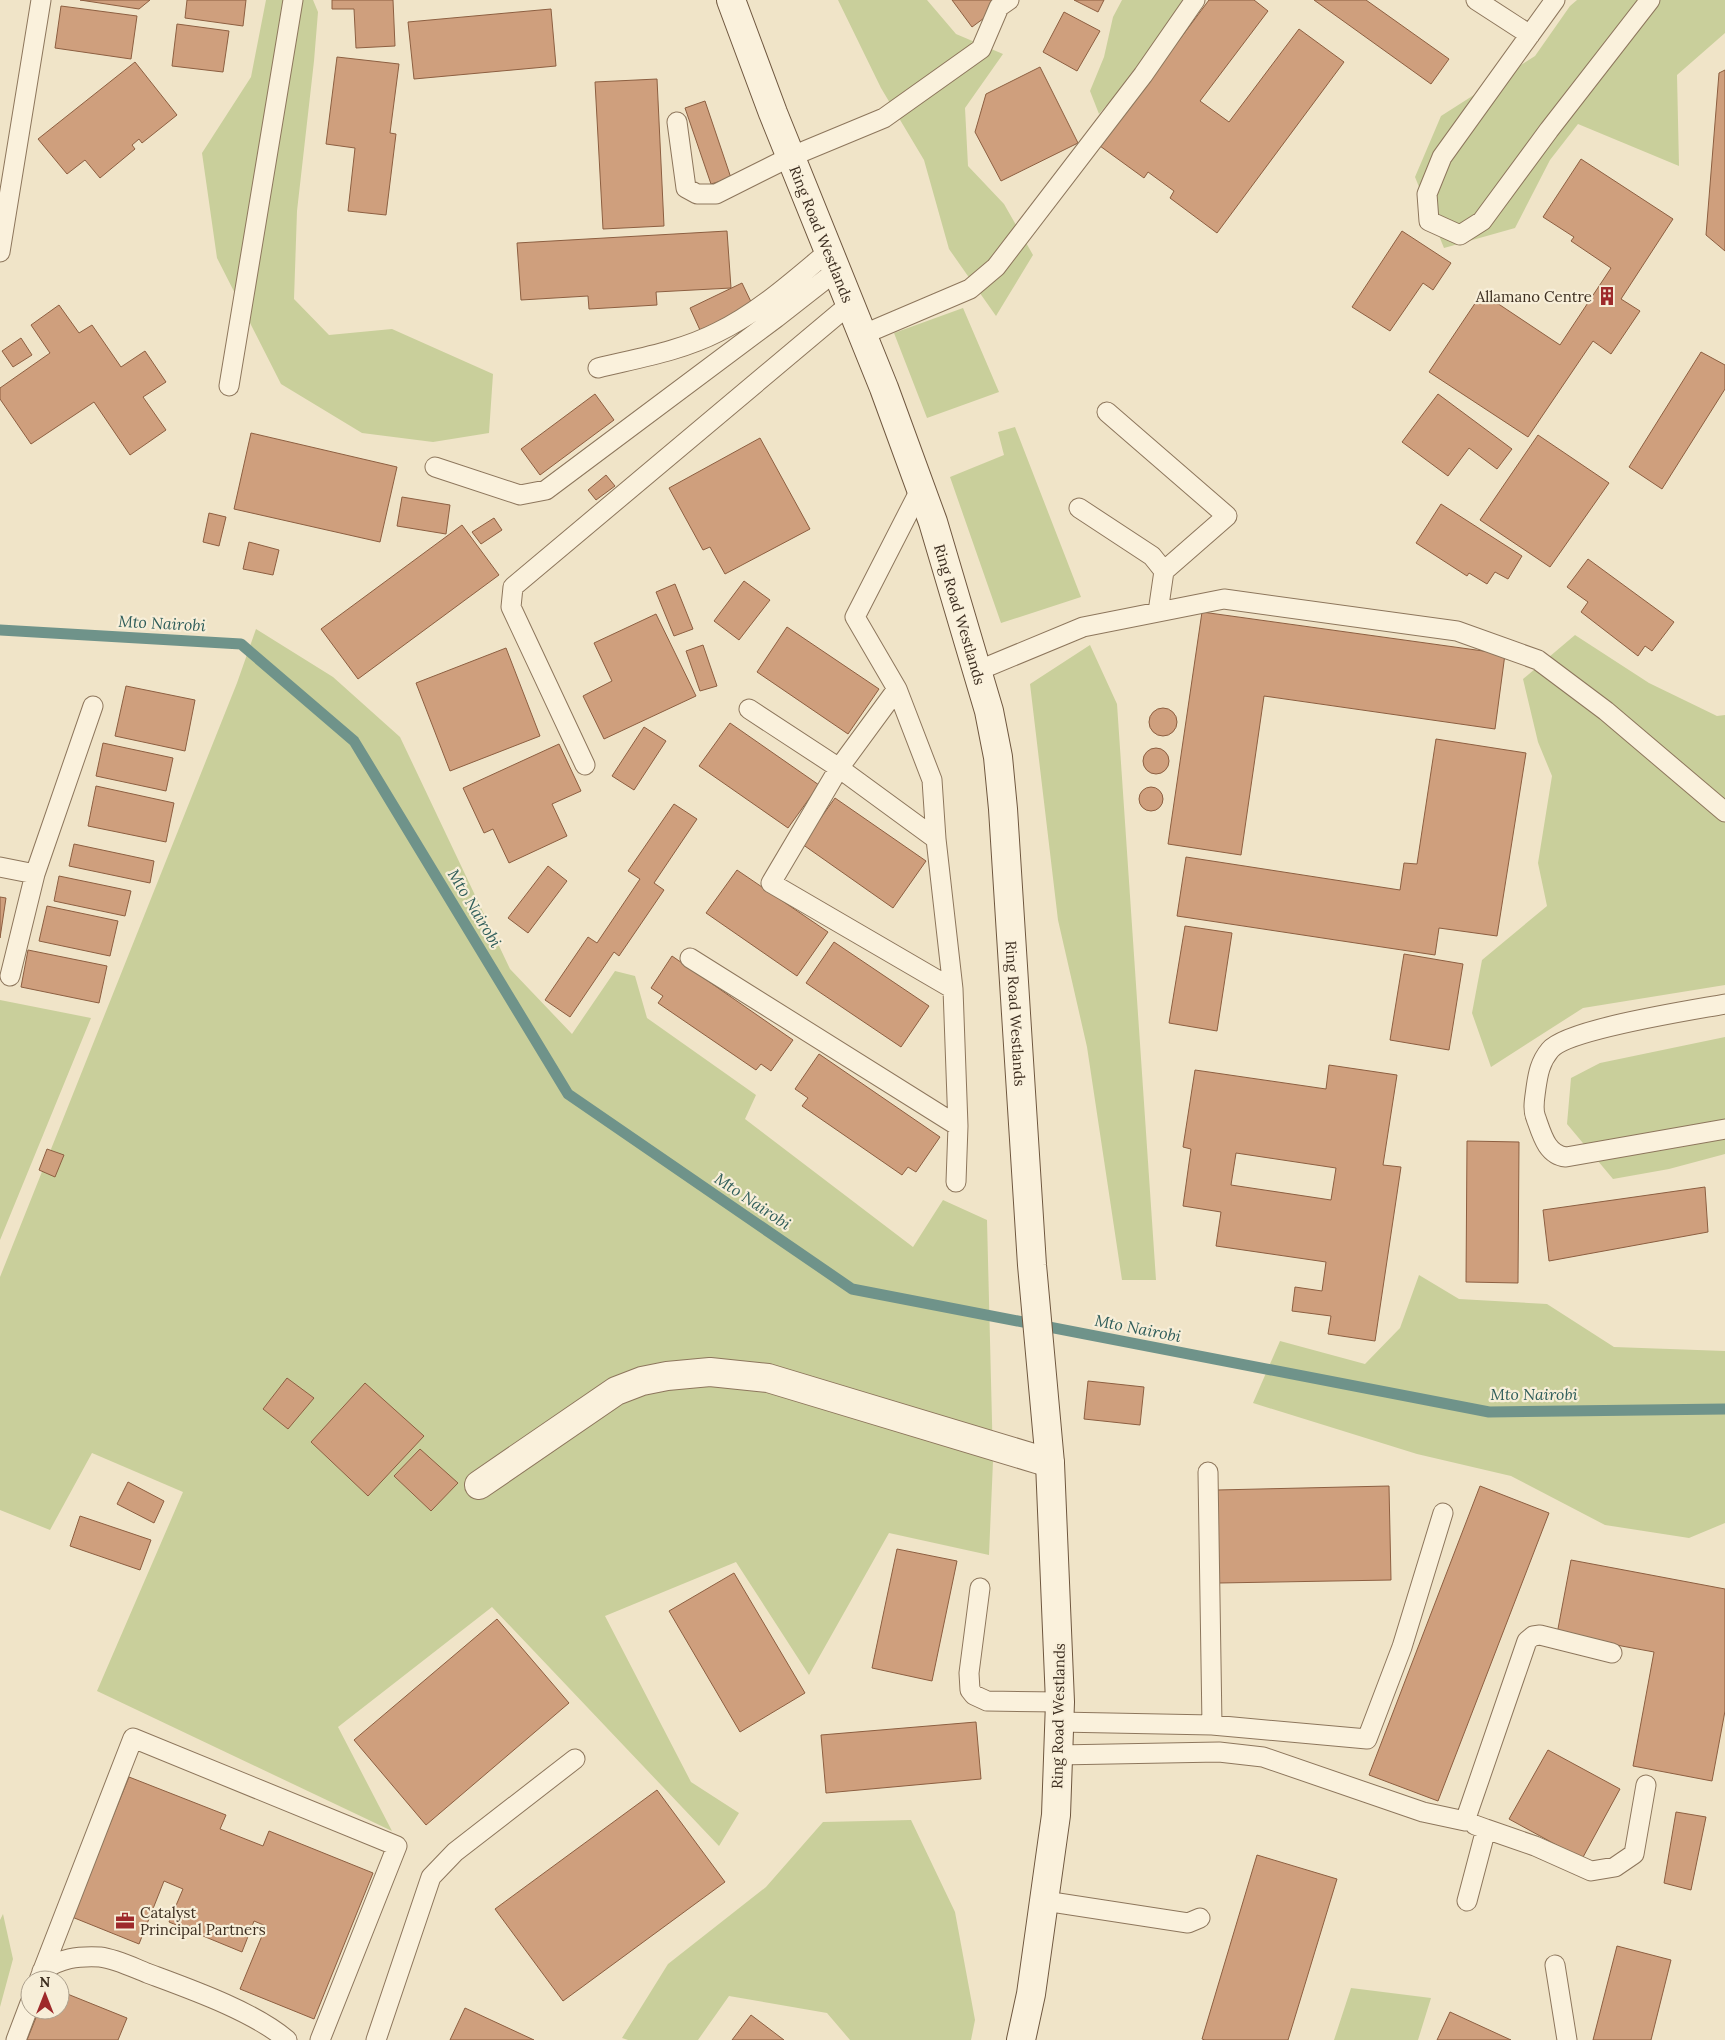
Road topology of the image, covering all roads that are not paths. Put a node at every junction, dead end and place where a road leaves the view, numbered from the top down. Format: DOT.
graph roads {
  1 [pos="41,0"];
  2 [pos="293,0"];
  3 [pos="731,0"];
  4 [pos="1009,0"];
  5 [pos="1195,0"];
  6 [pos="1476,0"];
  7 [pos="1555,0"];
  8 [pos="1650,0"];
  9 [pos="1530,35"];
  10 [pos="677,122"];
  11 [pos="790,157"];
  12 [pos="0,252"];
  13 [pos="833,261"];
  14 [pos="850,304"];
  15 [pos="862,335"];
  16 [pos="598,368"];
  17 [pos="229,386"];
  18 [pos="1107,412"];
  19 [pos="435,467"];
  20 [pos="921,488"];
  21 [pos="1079,508"];
  22 [pos="1164,571"];
  23 [pos="1158,612"];
  24 [pos="977,671"];
  25 [pos="897,689"];
  26 [pos="93,706"];
  27 [pos="749,709"];
  28 [pos="585,765"];
  29 [pos="840,768"];
  30 [pos="1725,812"];
  31 [pos="936,840"];
  32 [pos="0,867"];
  33 [pos="35,874"];
  34 [pos="690,958"];
  35 [pos="10,976"];
  36 [pos="953,989"];
  37 [pos="1725,1004"];
  38 [pos="958,1126"];
  39 [pos="1725,1130"];
  40 [pos="956,1182"];
  41 [pos="1050,1463"];
  42 [pos="1208,1472"];
  43 [pos="479,1484"];
  44 [pos="1443,1513"];
  45 [pos="980,1588"];
  46 [pos="1612,1653"];
  47 [pos="1060,1712"];
  48 [pos="1212,1725"];
  49 [pos="1058,1755"];
  50 [pos="575,1758"];
  51 [pos="1646,1785"];
  52 [pos="1465,1821"];
  53 [pos="1486,1829"];
  54 [pos="1045,1900"];
  55 [pos="1467,1900"];
  56 [pos="1200,1918"];
  57 [pos="1555,1965"];
  58 [pos="43,1970"];
  59 [pos="48,1970"];
  60 [pos="24,2020"];
  61 [pos="16,2040"];
  62 [pos="288,2040"];
  63 [pos="320,2040"];
  64 [pos="376,2040"];
  65 [pos="1021,2040"];
  66 [pos="1567,2040"];
  1 -- 12 [label="lane"];
  2 -- 17 [label="lane"];
  3 -- 11 [label="main road, Ring Road Westlands"];
  4 -- 11 [label="lane"];
  5 -- 15 [label="lane"];
  6 -- 9 [label="lane"];
  7 -- 9 [label="lane"];
  8 -- 9 [label="lane"];
  10 -- 11 [label="lane"];
  11 -- 13 [label="main road, Ring Road Westlands"];
  13 -- 14 [label="main road, Ring Road Westlands"];
  13 -- 16 [label="lane"];
  13 -- 19 [label="lane"];
  14 -- 15 [label="main road, Ring Road Westlands"];
  14 -- 28 [label="lane"];
  15 -- 20 [label="main road, Ring Road Westlands"];
  18 -- 22 [label="lane"];
  20 -- 24 [label="main road, Ring Road Westlands"];
  20 -- 25 [label="lane"];
  21 -- 22 [label="lane"];
  22 -- 23 [label="lane"];
  23 -- 24 [label="lane"];
  23 -- 30 [label="lane"];
  24 -- 41 [label="main road, Ring Road Westlands"];
  25 -- 29 [label="lane"];
  25 -- 31 [label="lane"];
  26 -- 33 [label="lane"];
  27 -- 29 [label="lane"];
  29 -- 31 [label="lane"];
  29 -- 36 [label="lane"];
  31 -- 36 [label="lane"];
  32 -- 33 [label="lane"];
  33 -- 35 [label="lane"];
  34 -- 38 [label="lane"];
  36 -- 38 [label="lane"];
  37 -- 39 [label="lane"];
  38 -- 40 [label="lane"];
  41 -- 43 [label="main road"];
  41 -- 47 [label="main road, Ring Road Westlands"];
  42 -- 48 [label="lane"];
  44 -- 48 [label="lane"];
  45 -- 47 [label="lane"];
  46 -- 52 [label="lane"];
  47 -- 48 [label="lane"];
  47 -- 49 [label="main road, Ring Road Westlands"];
  49 -- 52 [label="lane"];
  49 -- 54 [label="main road, Ring Road Westlands"];
  50 -- 64 [label="lane"];
  51 -- 53 [label="lane"];
  52 -- 53 [label="lane"];
  53 -- 55 [label="lane"];
  54 -- 56 [label="lane"];
  54 -- 65 [label="main road, Ring Road Westlands"];
  57 -- 66 [label="lane"];
  58 -- 63 [label="lane"];
  59 -- 62 [label="lane"];
  60 -- 61 [label="lane"];
}
